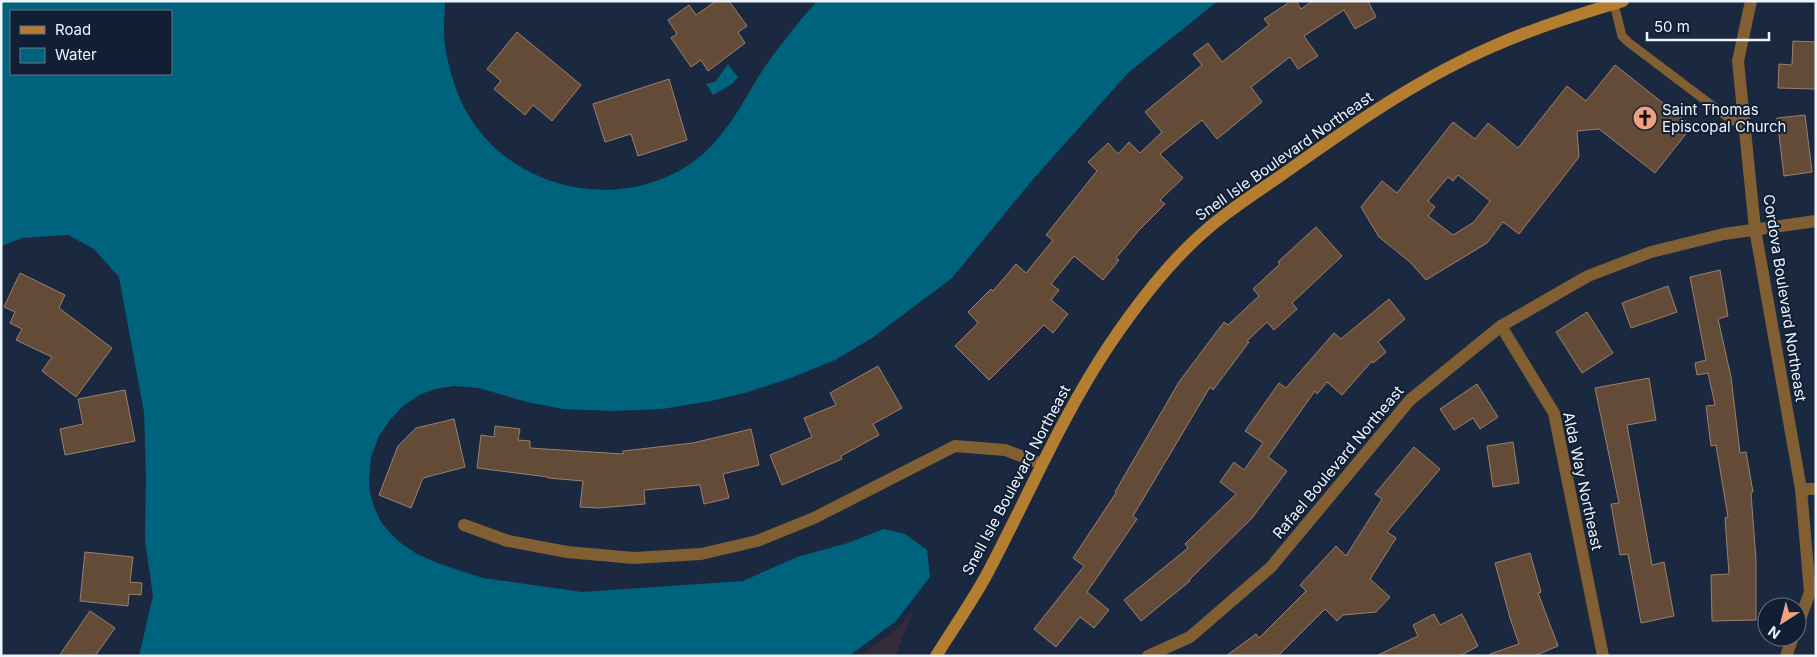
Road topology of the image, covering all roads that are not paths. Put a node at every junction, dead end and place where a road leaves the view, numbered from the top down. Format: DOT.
graph roads {
  1 [pos="1751,1"];
  2 [pos="1619,3"];
  3 [pos="1745,128"];
  4 [pos="1816,221"];
  5 [pos="1754,229"];
  6 [pos="1501,326"];
  7 [pos="1042,464"];
  8 [pos="1816,489"];
  9 [pos="1801,490"];
  10 [pos="464,525"];
  11 [pos="1807,600"];
  12 [pos="936,656"];
  13 [pos="1148,656"];
  14 [pos="1603,656"];
  1 -- 3 [label="street, Cordova Boulevard Northeast"];
  2 -- 3 [label="lane"];
  2 -- 7 [label="street, Snell Isle Boulevard Northeast"];
  3 -- 5 [label="street, Cordova Boulevard Northeast"];
  4 -- 5 [label="street, Rafael Boulevard Northeast"];
  5 -- 6 [label="street, Rafael Boulevard Northeast"];
  5 -- 9 [label="street, Cordova Boulevard Northeast"];
  6 -- 13 [label="street, Rafael Boulevard Northeast"];
  6 -- 14 [label="street, Alda Way Northeast"];
  7 -- 10 [label="street"];
  7 -- 12 [label="street, Snell Isle Boulevard Northeast"];
  8 -- 9 [label="street"];
  9 -- 11 [label="street, Cordova Boulevard Northeast"];
}
